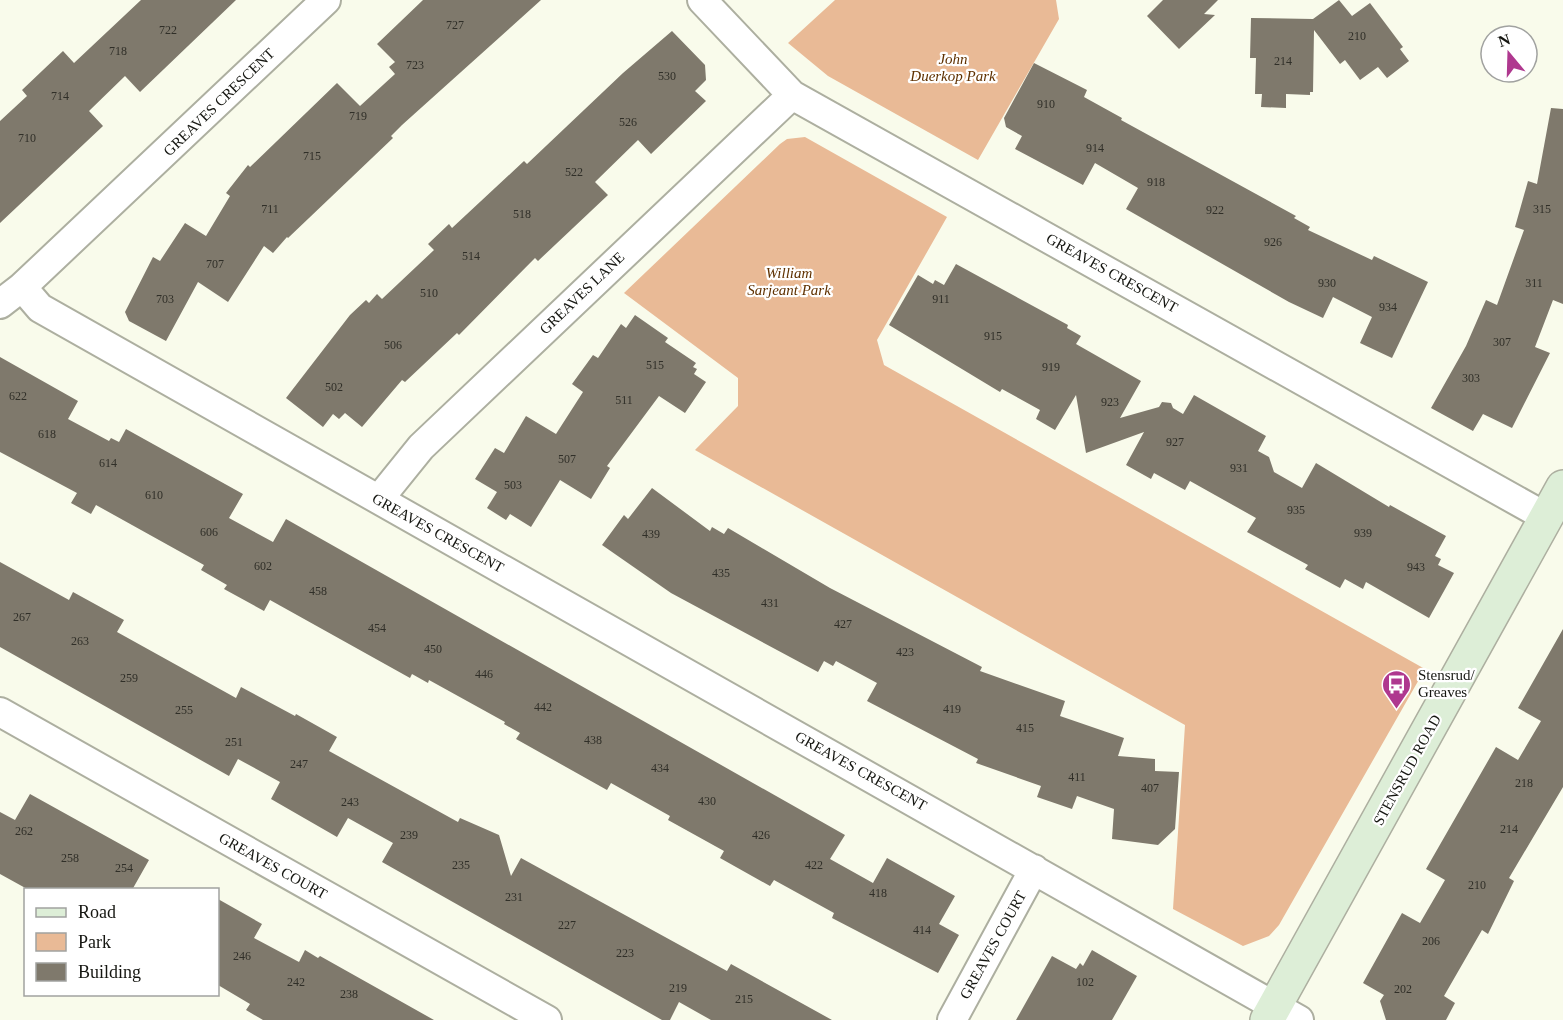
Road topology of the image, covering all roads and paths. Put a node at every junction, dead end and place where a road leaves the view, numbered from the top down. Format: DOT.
graph roads {
  1 [pos="326,0"];
  2 [pos="702,0"];
  3 [pos="792,95"];
  4 [pos="11,296"];
  5 [pos="1563,487"];
  6 [pos="380,500"];
  7 [pos="1546,517"];
  8 [pos="0,712"];
  9 [pos="1034,869"];
  10 [pos="1280,1016"];
  11 [pos="547,1020"];
  12 [pos="952,1020"];
  1 -- 4 [label="street, GREAVES CRESCENT"];
  2 -- 3 [label="street, GREAVES CRESCENT"];
  3 -- 6 [label="street, GREAVES LANE"];
  3 -- 7 [label="street, GREAVES CRESCENT"];
  4 -- 6 [label="street, GREAVES CRESCENT"];
  5 -- 7 [label="street, STENSRUD ROAD"];
  6 -- 9 [label="street, GREAVES CRESCENT"];
  7 -- 10 [label="street, STENSRUD ROAD"];
  8 -- 11 [label="street, GREAVES COURT"];
  9 -- 10 [label="street, GREAVES CRESCENT"];
  9 -- 12 [label="street, GREAVES COURT"];
}
